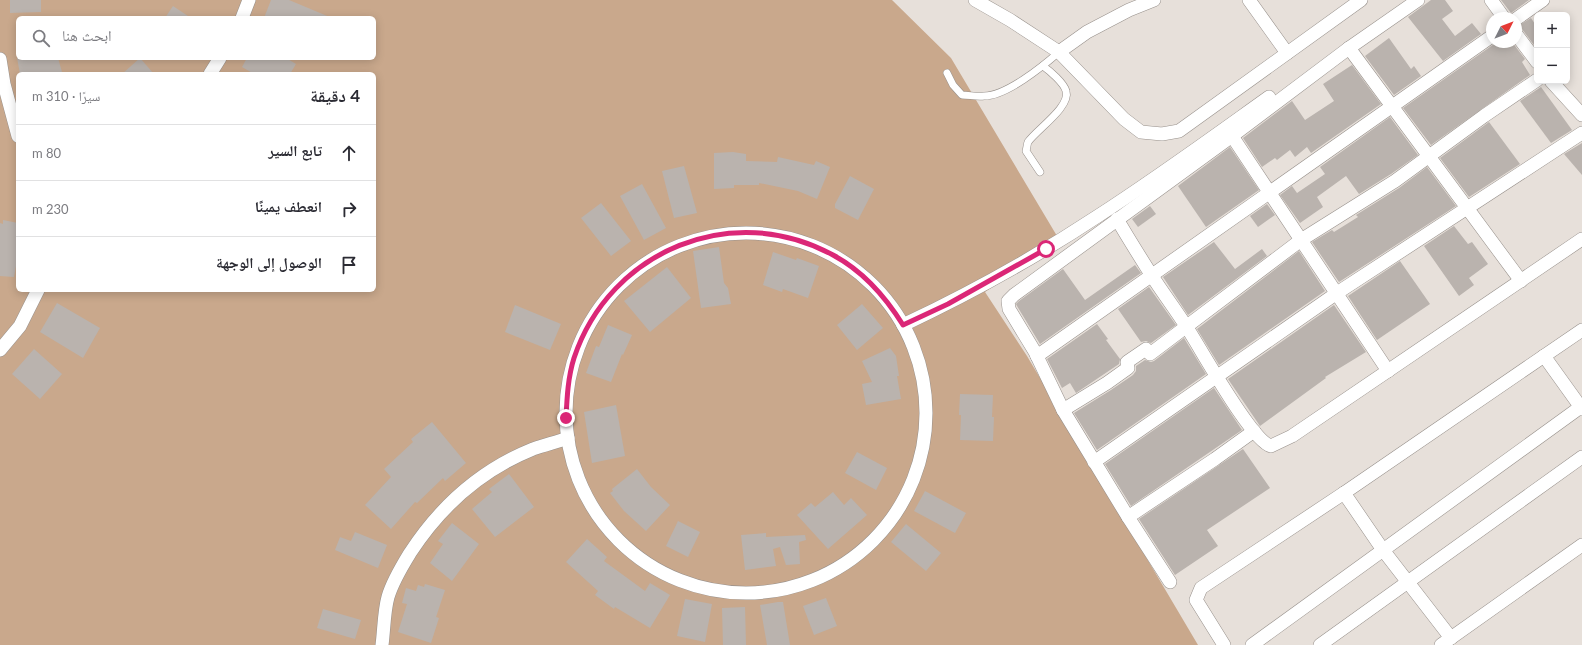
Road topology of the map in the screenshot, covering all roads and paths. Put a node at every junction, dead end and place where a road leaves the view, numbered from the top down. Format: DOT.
graph roads {
  1 [pos="249,0"];
  2 [pos="975,0"];
  3 [pos="1154,0"];
  4 [pos="1249,0"];
  5 [pos="1361,0"];
  6 [pos="1406,0"];
  7 [pos="1418,0"];
  8 [pos="1491,0"];
  9 [pos="1543,0"];
  10 [pos="1500,12"];
  11 [pos="1522,15"];
  12 [pos="243,16"];
  13 [pos="1486,40"];
  14 [pos="1522,42"];
  15 [pos="1349,48"];
  16 [pos="1059,52"];
  17 [pos="1287,52"];
  18 [pos="1534,58"];
  19 [pos="0,59"];
  20 [pos="219,60"];
  21 [pos="1043,66"];
  22 [pos="211,72"];
  23 [pos="947,72"];
  24 [pos="1534,82"];
  25 [pos="1554,84"];
  26 [pos="1392,106"];
  27 [pos="1582,115"];
  28 [pos="16,129"];
  29 [pos="1582,133"];
  30 [pos="1232,136"];
  31 [pos="1430,157"];
  32 [pos="1040,172"];
  33 [pos="1270,192"];
  34 [pos="1467,208"];
  35 [pos="1117,219"];
  36 [pos="1582,239"];
  37 [pos="1302,240"];
  38 [pos="1152,275"];
  39 [pos="1521,281"];
  40 [pos="37,292"];
  41 [pos="1337,294"];
  42 [pos="903,325"];
  43 [pos="1187,326"];
  44 [pos="1582,330"];
  45 [pos="0,350"];
  46 [pos="1037,356"];
  47 [pos="1544,356"];
  48 [pos="1388,371"];
  49 [pos="1217,377"];
  50 [pos="1582,408"];
  51 [pos="1064,410"];
  52 [pos="1254,431"];
  53 [pos="568,438"];
  54 [pos="1582,457"];
  55 [pos="1094,462"];
  56 [pos="1344,493"];
  57 [pos="1128,517"];
  58 [pos="1582,545"];
  59 [pos="1383,550"];
  60 [pos="1170,582"];
  61 [pos="1407,582"];
  62 [pos="1446,641"];
  63 [pos="382,645"];
  64 [pos="1224,645"];
  65 [pos="1252,645"];
  66 [pos="1320,645"];
  1 -- 12 [label="street"];
  2 -- 16 [label="street"];
  3 -- 16 [label="street"];
  4 -- 17 [label="street"];
  5 -- 17 [label="street"];
  6 -- 42 [label="street"];
  7 -- 15 [label="street"];
  8 -- 10 [label="street"];
  9 -- 11 [label="street"];
  13 -- 26 [label="street"];
  14 -- 18 [label="street"];
  15 -- 26 [label="street"];
  15 -- 30 [label="street"];
  16 -- 17 [label="street"];
  16 -- 21 [label="lane"];
  19 -- 28 [label="street"];
  20 -- 22 [label="street"];
  21 -- 23 [label="lane"];
  21 -- 32 [label="lane"];
  24 -- 31 [label="street"];
  25 -- 27 [label="street"];
  26 -- 31 [label="street"];
  26 -- 33 [label="street"];
  29 -- 34 [label="street"];
  30 -- 33 [label="street"];
  30 -- 35 [label="street"];
  31 -- 34 [label="street"];
  31 -- 37 [label="street"];
  33 -- 37 [label="street"];
  33 -- 38 [label="street"];
  34 -- 39 [label="street"];
  34 -- 41 [label="street"];
  35 -- 38 [label="street"];
  35 -- 46 [label="street"];
  36 -- 39 [label="street"];
  37 -- 41 [label="street"];
  37 -- 43 [label="street"];
  38 -- 43 [label="street"];
  38 -- 46 [label="street"];
  39 -- 48 [label="street"];
  40 -- 45 [label="street"];
  41 -- 48 [label="street"];
  41 -- 49 [label="street"];
  42 -- 53 [label="street"];
  42 -- 53 [label="street"];
  43 -- 49 [label="street"];
  43 -- 51 [label="street"];
  44 -- 47 [label="street"];
  46 -- 51 [label="street"];
  47 -- 50 [label="street"];
  47 -- 56 [label="street"];
  48 -- 52 [label="street"];
  49 -- 52 [label="street"];
  49 -- 55 [label="street"];
  50 -- 59 [label="street"];
  51 -- 55 [label="street"];
  52 -- 57 [label="street"];
  53 -- 63 [label="street"];
  54 -- 61 [label="street"];
  55 -- 57 [label="street"];
  56 -- 59 [label="street"];
  56 -- 64 [label="street"];
  57 -- 60 [label="street"];
  58 -- 62 [label="street"];
  59 -- 61 [label="street"];
  59 -- 65 [label="street"];
  61 -- 62 [label="street"];
  61 -- 66 [label="street"];
}
